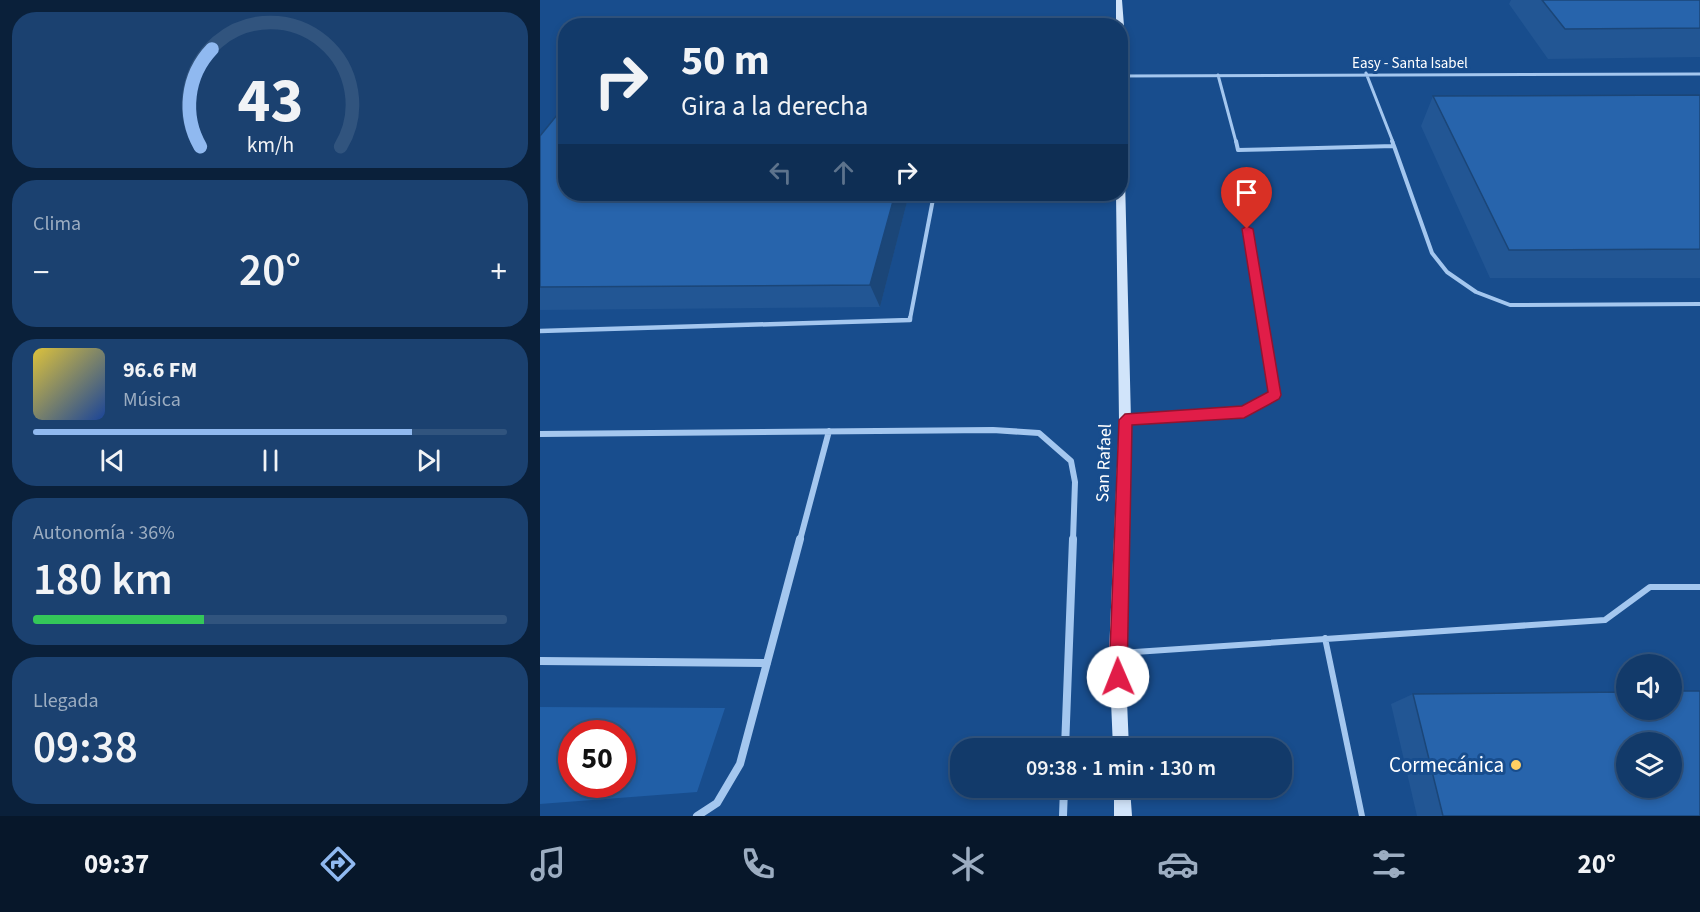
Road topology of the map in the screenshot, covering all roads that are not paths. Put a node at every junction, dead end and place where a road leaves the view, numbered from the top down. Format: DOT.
graph roads {
  1 [pos="1119,0"];
  2 [pos="1120,18"];
  3 [pos="1366,74"];
  4 [pos="1700,74"];
  5 [pos="1218,75"];
  6 [pos="1128,76"];
  7 [pos="1394,146"];
  8 [pos="933,201"];
  9 [pos="1120,201"];
  10 [pos="1247,229"];
  11 [pos="1700,304"];
  12 [pos="540,331"];
  13 [pos="1125,420"];
  14 [pos="829,431"];
  15 [pos="540,434"];
  16 [pos="1700,587"];
  17 [pos="1325,638"];
  18 [pos="1117,654"];
  19 [pos="540,661"];
  20 [pos="767,663"];
  21 [pos="1065,738"];
  22 [pos="1121,738"];
  23 [pos="1064,798"];
  24 [pos="1122,798"];
  25 [pos="697,816"];
  26 [pos="1063,816"];
  27 [pos="1123,816"];
  28 [pos="1362,816"];
  1 -- 2 [label="main road"];
  3 -- 4 [label="lane, Easy - Santa Isabel"];
  3 -- 5 [label="lane, Easy - Santa Isabel"];
  3 -- 7 [label="lane"];
  5 -- 6 [label="lane, Easy - Santa Isabel"];
  5 -- 7 [label="lane"];
  7 -- 11 [label="lane"];
  8 -- 12 [label="lane"];
  9 -- 13 [label="main road, San Rafael"];
  10 -- 13 [label="lane"];
  13 -- 18 [label="main road, San Rafael"];
  14 -- 15 [label="street"];
  14 -- 20 [label="street"];
  14 -- 21 [label="street"];
  16 -- 17 [label="lane"];
  17 -- 18 [label="lane"];
  17 -- 28 [label="lane"];
  18 -- 22 [label="main road, San Rafael"];
  19 -- 20 [label="street"];
  20 -- 25 [label="street"];
  23 -- 26 [label="street"];
  24 -- 27 [label="main road"];
}
